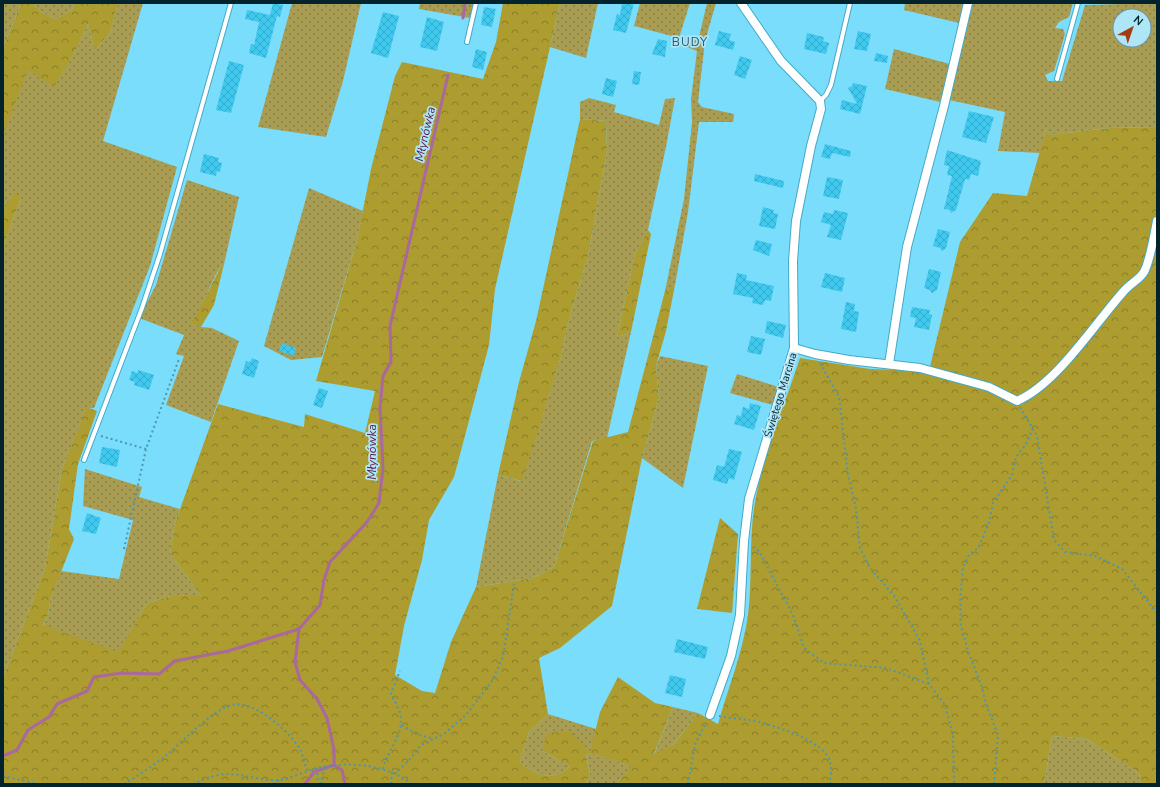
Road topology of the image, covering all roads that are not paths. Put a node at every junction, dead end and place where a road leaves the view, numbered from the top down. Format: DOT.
graph roads {
  1 [pos="231,3"];
  2 [pos="476,3"];
  3 [pos="741,3"];
  4 [pos="850,3"];
  5 [pos="968,3"];
  6 [pos="1078,3"];
  7 [pos="468,42"];
  8 [pos="1057,79"];
  9 [pos="820,101"];
  10 [pos="1157,221"];
  11 [pos="794,348"];
  12 [pos="889,364"];
  13 [pos="84,460"];
  14 [pos="710,714"];
  1 -- 13 [label="lane"];
  2 -- 7 [label="lane"];
  3 -- 9 [label="street"];
  4 -- 9 [label="lane"];
  5 -- 12 [label="street"];
  6 -- 8 [label="lane"];
  9 -- 11 [label="street, Świętego Marcina"];
  10 -- 12 [label="street"];
  11 -- 12 [label="street"];
  11 -- 14 [label="street, Świętego Marcina"];
}
